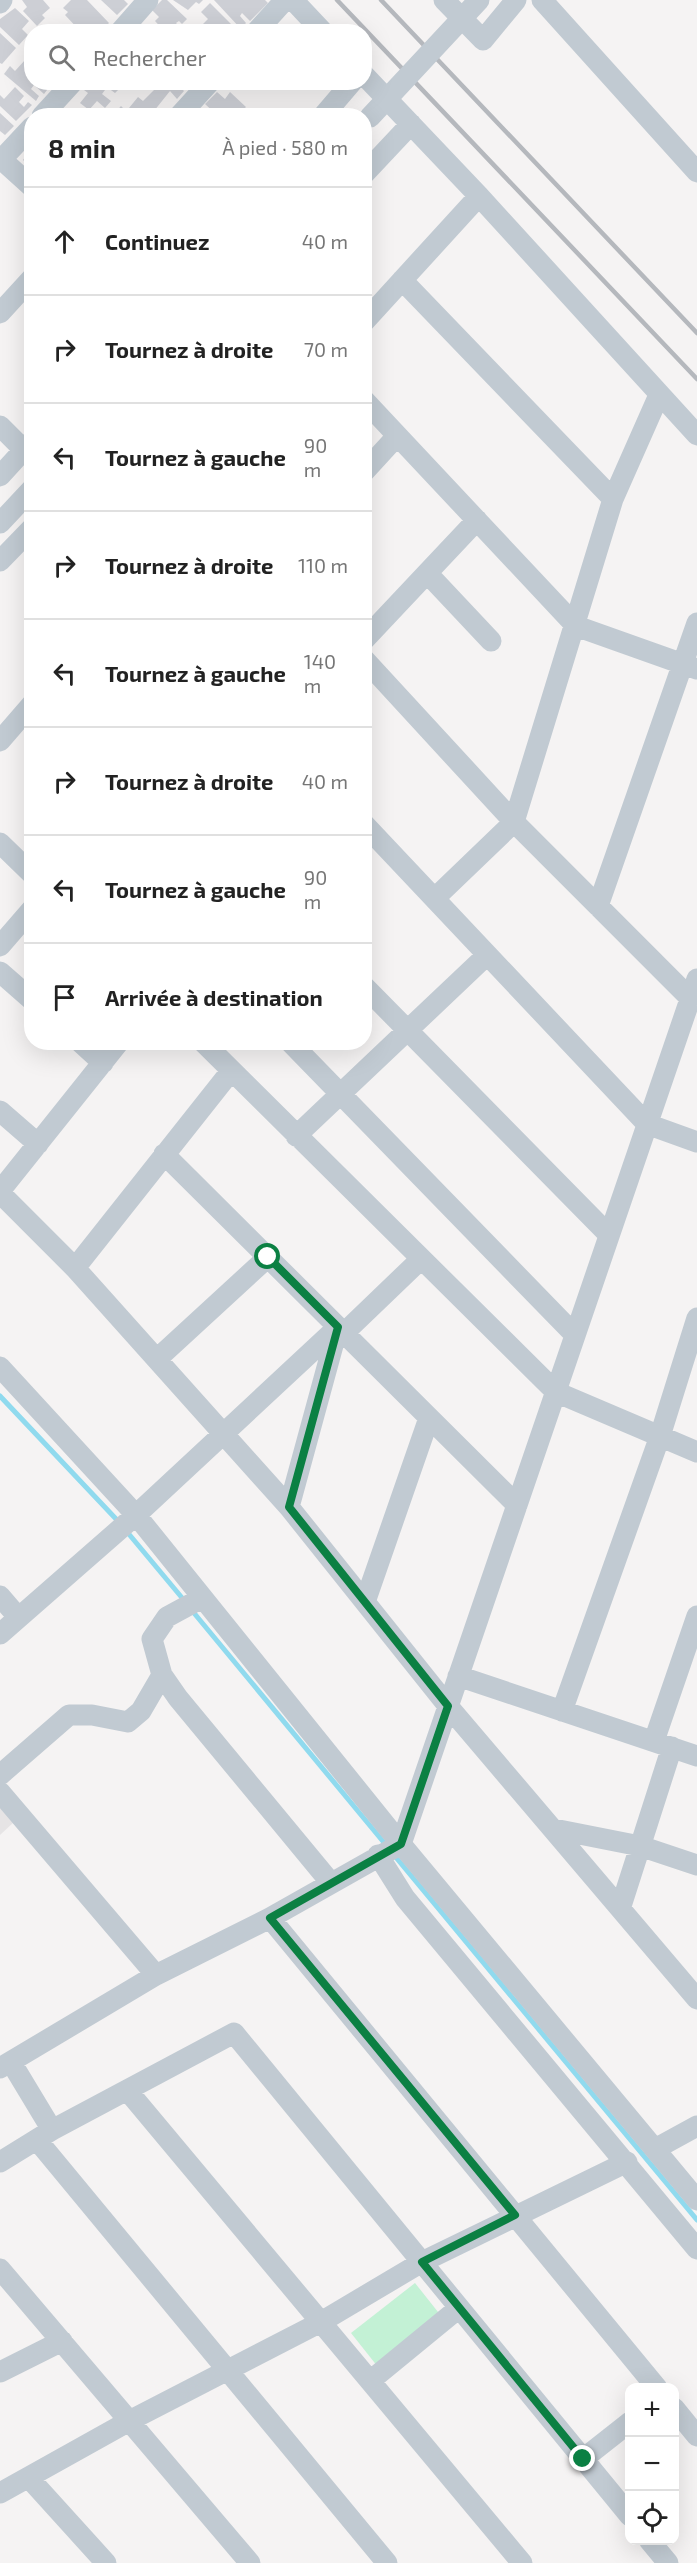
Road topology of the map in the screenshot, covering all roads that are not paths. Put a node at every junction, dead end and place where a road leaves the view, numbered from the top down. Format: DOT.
graph roads {
  1 [pos="285,0"];
  2 [pos="293,0"];
  3 [pos="444,0"];
  4 [pos="479,0"];
  5 [pos="516,0"];
  6 [pos="542,0"];
  7 [pos="142,2"];
  8 [pos="126,24"];
  9 [pos="263,24"];
  10 [pos="316,24"];
  11 [pos="372,83"];
  12 [pos="66,90"];
  13 [pos="203,90"];
  14 [pos="345,90"];
  15 [pos="49,108"];
  16 [pos="186,108"];
  17 [pos="330,108"];
  18 [pos="372,115"];
  19 [pos="411,124"];
  20 [pos="24,135"];
  21 [pos="1,159"];
  22 [pos="372,165"];
  23 [pos="697,172"];
  24 [pos="24,180"];
  25 [pos="479,196"];
  26 [pos="402,280"];
  27 [pos="24,286"];
  28 [pos="0,312"];
  29 [pos="372,313"];
  30 [pos="658,395"];
  31 [pos="372,409"];
  32 [pos="0,426"];
  33 [pos="697,435"];
  34 [pos="397,436"];
  35 [pos="24,443"];
  36 [pos="24,450"];
  37 [pos="372,463"];
  38 [pos="0,476"];
  39 [pos="24,498"];
  40 [pos="613,499"];
  41 [pos="477,520"];
  42 [pos="0,523"];
  43 [pos="24,536"];
  44 [pos="0,561"];
  45 [pos="428,574"];
  46 [pos="697,622"];
  47 [pos="576,626"];
  48 [pos="372,632"];
  49 [pos="491,641"];
  50 [pos="690,666"];
  51 [pos="372,668"];
  52 [pos="24,713"];
  53 [pos="0,741"];
  54 [pos="514,822"];
  55 [pos="372,832"];
  56 [pos="0,843"];
  57 [pos="24,866"];
  58 [pos="435,898"];
  59 [pos="598,906"];
  60 [pos="24,918"];
  61 [pos="0,946"];
  62 [pos="488,955"];
  63 [pos="0,972"];
  64 [pos="24,993"];
  65 [pos="372,994"];
  66 [pos="692,1004"];
  67 [pos="408,1030"];
  68 [pos="89,1050"];
  69 [pos="113,1050"];
  70 [pos="210,1050"];
  71 [pos="298,1050"];
  72 [pos="103,1063"];
  73 [pos="231,1071"];
  74 [pos="340,1095"];
  75 [pos="0,1111"];
  76 [pos="647,1124"];
  77 [pos="296,1136"];
  78 [pos="697,1142"];
  79 [pos="38,1144"];
  80 [pos="164,1154"];
  81 [pos="0,1192"];
  82 [pos="609,1235"];
  83 [pos="268,1257"];
  84 [pos="421,1259"];
  85 [pos="75,1268"];
  86 [pos="697,1318"];
  87 [pos="341,1330"];
  88 [pos="575,1335"];
  89 [pos="157,1359"];
  90 [pos="0,1367"];
  91 [pos="689,1371"];
  92 [pos="556,1392"];
  93 [pos="429,1418"];
  94 [pos="222,1433"];
  95 [pos="660,1436"];
  96 [pos="697,1452"];
  97 [pos="517,1505"];
  98 [pos="289,1507"];
  99 [pos="136,1515"];
  100 [pos="0,1596"];
  101 [pos="202,1598"];
  102 [pos="365,1602"];
  103 [pos="697,1616"];
  104 [pos="18,1617"];
  105 [pos="0,1634"];
  106 [pos="162,1675"];
  107 [pos="458,1676"];
  108 [pos="448,1706"];
  109 [pos="562,1711"];
  110 [pos="663,1744"];
  111 [pos="697,1756"];
  112 [pos="0,1775"];
  113 [pos="0,1792"];
  114 [pos="554,1829"];
  115 [pos="401,1844"];
  116 [pos="640,1846"];
  117 [pos="378,1856"];
  118 [pos="697,1865"];
  119 [pos="331,1883"];
  120 [pos="621,1906"];
  121 [pos="270,1918"];
  122 [pos="156,1975"];
  123 [pos="697,1998"];
  124 [pos="5,2065"];
  125 [pos="127,2090"];
  126 [pos="697,2126"];
  127 [pos="44,2135"];
  128 [pos="655,2149"];
  129 [pos="0,2162"];
  130 [pos="627,2163"];
  131 [pos="697,2200"];
  132 [pos="515,2215"];
  133 [pos="697,2249"];
  134 [pos="422,2262"];
  135 [pos="0,2269"];
  136 [pos="459,2308"];
  137 [pos="321,2322"];
  138 [pos="62,2341"];
  139 [pos="227,2370"];
  140 [pos="0,2372"];
  141 [pos="370,2381"];
  142 [pos="653,2383"];
  143 [pos="679,2413"];
  144 [pos="131,2420"];
  145 [pos="625,2426"];
  146 [pos="697,2436"];
  147 [pos="583,2459"];
  148 [pos="29,2478"];
  149 [pos="0,2493"];
  150 [pos="625,2510"];
  151 [pos="653,2545"];
  152 [pos="241,2560"];
  153 [pos="106,2563"];
  154 [pos="387,2563"];
  155 [pos="522,2563"];
  156 [pos="668,2563"];
  1 -- 9 [label="street"];
  2 -- 10 [label="street"];
  3 -- 5 [label="street"];
  4 -- 18 [label="street, bridge"];
  6 -- 23 [label="street"];
  7 -- 8 [label="street"];
  11 -- 19 [label="street"];
  12 -- 15 [label="street"];
  13 -- 16 [label="street"];
  14 -- 17 [label="street"];
  19 -- 22 [label="street"];
  19 -- 25 [label="street"];
  20 -- 21 [label="street"];
  21 -- 24 [label="street"];
  25 -- 26 [label="street"];
  25 -- 30 [label="street"];
  26 -- 29 [label="street"];
  26 -- 40 [label="street"];
  27 -- 28 [label="street"];
  30 -- 33 [label="street"];
  30 -- 40 [label="street"];
  31 -- 34 [label="street"];
  32 -- 35 [label="street"];
  34 -- 37 [label="street"];
  34 -- 41 [label="street"];
  36 -- 38 [label="street"];
  39 -- 42 [label="street"];
  40 -- 47 [label="street"];
  41 -- 45 [label="street"];
  41 -- 47 [label="street"];
  43 -- 44 [label="street"];
  45 -- 48 [label="street"];
  45 -- 49 [label="street"];
  46 -- 50 [label="street"];
  47 -- 50 [label="street"];
  47 -- 54 [label="street"];
  50 -- 59 [label="street"];
  51 -- 54 [label="street"];
  52 -- 53 [label="street"];
  54 -- 58 [label="street"];
  54 -- 59 [label="street"];
  55 -- 58 [label="street"];
  56 -- 57 [label="street"];
  58 -- 62 [label="street"];
  59 -- 66 [label="street"];
  60 -- 61 [label="street"];
  62 -- 67 [label="street"];
  62 -- 76 [label="street"];
  63 -- 64 [label="street"];
  65 -- 67 [label="street"];
  66 -- 76 [label="street"];
  67 -- 74 [label="street"];
  67 -- 82 [label="street"];
  68 -- 72 [label="street"];
  69 -- 72 [label="street"];
  70 -- 73 [label="street"];
  71 -- 74 [label="street"];
  72 -- 79 [label="street"];
  73 -- 77 [label="street"];
  73 -- 80 [label="street"];
  74 -- 77 [label="street"];
  74 -- 88 [label="street"];
  75 -- 79 [label="street"];
  76 -- 78 [label="street"];
  76 -- 82 [label="street"];
  77 -- 84 [label="street"];
  79 -- 81 [label="street"];
  80 -- 83 [label="street"];
  80 -- 85 [label="street"];
  81 -- 85 [label="street"];
  82 -- 88 [label="street"];
  83 -- 87 [label="street"];
  83 -- 89 [label="street"];
  84 -- 87 [label="street"];
  84 -- 92 [label="street"];
  85 -- 89 [label="street"];
  86 -- 91 [label="street"];
  87 -- 93 [label="street"];
  87 -- 94 [label="street"];
  87 -- 98 [label="street"];
  88 -- 92 [label="street"];
  89 -- 94 [label="street"];
  90 -- 99 [label="street"];
  91 -- 95 [label="street"];
  92 -- 95 [label="street"];
  92 -- 97 [label="street"];
  93 -- 97 [label="street"];
  93 -- 102 [label="street"];
  94 -- 98 [label="street"];
  94 -- 99 [label="street"];
  95 -- 96 [label="street"];
  95 -- 109 [label="street"];
  97 -- 107 [label="street"];
  98 -- 102 [label="street"];
  99 -- 101 [label="street"];
  99 -- 104 [label="street"];
  100 -- 104 [label="street"];
  101 -- 106 [label="street"];
  101 -- 115 [label="street"];
  102 -- 108 [label="street"];
  103 -- 110 [label="street"];
  104 -- 105 [label="street"];
  106 -- 112 [label="street"];
  106 -- 119 [label="street"];
  107 -- 108 [label="street"];
  107 -- 109 [label="street"];
  108 -- 114 [label="street"];
  108 -- 115 [label="street"];
  109 -- 110 [label="street"];
  110 -- 111 [label="street"];
  110 -- 116 [label="street"];
  113 -- 122 [label="street"];
  114 -- 116 [label="street"];
  114 -- 120 [label="street"];
  115 -- 117 [label="street"];
  115 -- 128 [label="street"];
  116 -- 118 [label="street"];
  116 -- 120 [label="street"];
  117 -- 119 [label="street"];
  117 -- 130 [label="street"];
  119 -- 121 [label="street"];
  120 -- 123 [label="street"];
  121 -- 122 [label="street"];
  121 -- 132 [label="street"];
  122 -- 124 [label="street"];
  124 -- 127 [label="street"];
  125 -- 127 [label="street"];
  125 -- 134 [label="street"];
  125 -- 137 [label="street"];
  126 -- 128 [label="street"];
  127 -- 129 [label="street"];
  127 -- 139 [label="street"];
  128 -- 131 [label="street"];
  130 -- 132 [label="street"];
  130 -- 133 [label="street"];
  132 -- 134 [label="street"];
  132 -- 142 [label="street"];
  134 -- 136 [label="street"];
  134 -- 137 [label="street"];
  135 -- 138 [label="street"];
  136 -- 141 [label="street"];
  136 -- 147 [label="street"];
  137 -- 139 [label="street"];
  137 -- 141 [label="street"];
  138 -- 140 [label="street"];
  138 -- 144 [label="street"];
  139 -- 144 [label="street"];
  139 -- 154 [label="street"];
  141 -- 155 [label="street"];
  143 -- 146 [label="street"];
  144 -- 148 [label="street"];
  144 -- 152 [label="street"];
  145 -- 147 [label="street"];
  147 -- 150 [label="street"];
  148 -- 149 [label="street"];
  148 -- 153 [label="street"];
  151 -- 156 [label="street"];
}
